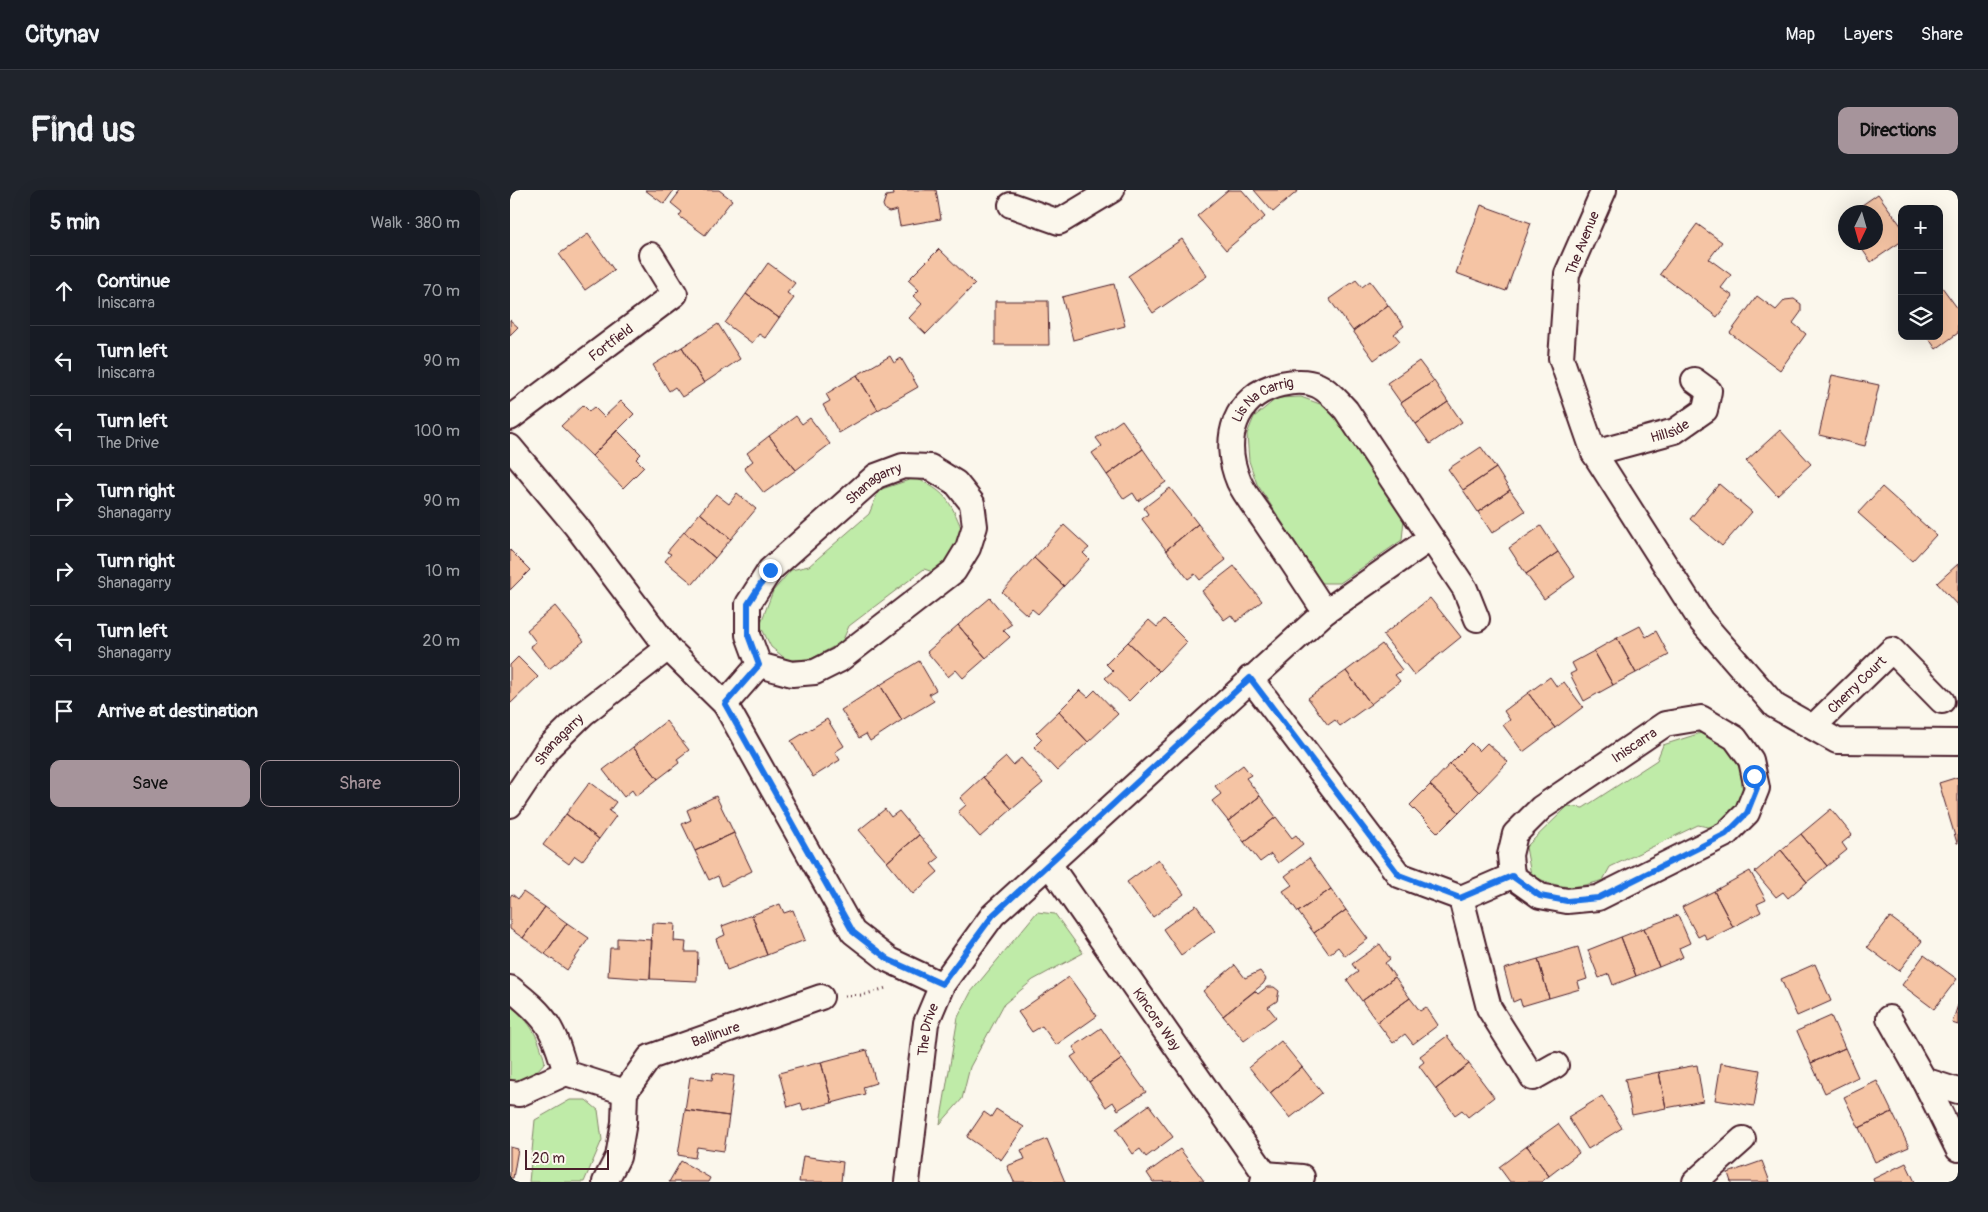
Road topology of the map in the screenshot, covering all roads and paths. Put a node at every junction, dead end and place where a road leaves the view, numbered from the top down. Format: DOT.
graph roads {
  1 [pos="1112,190"];
  2 [pos="1604,190"];
  3 [pos="1011,205"];
  4 [pos="651,255"];
  5 [pos="1694,380"];
  6 [pos="510,418"];
  7 [pos="510,447"];
  8 [pos="1594,453"];
  9 [pos="1431,538"];
  10 [pos="1325,612"];
  11 [pos="1477,619"];
  12 [pos="668,648"];
  13 [pos="759,665"];
  14 [pos="1250,678"];
  15 [pos="1942,701"];
  16 [pos="725,704"];
  17 [pos="1813,728"];
  18 [pos="1958,742"];
  19 [pos="510,805"];
  20 [pos="1049,864"];
  21 [pos="1512,876"];
  22 [pos="1460,898"];
  23 [pos="913,971"];
  24 [pos="942,984"];
  25 [pos="510,988"];
  26 [pos="821,998"];
  27 [pos="1889,1018"];
  28 [pos="1556,1066"];
  29 [pos="566,1073"];
  30 [pos="1924,1080"];
  31 [pos="625,1092"];
  32 [pos="1958,1092"];
  33 [pos="510,1093"];
  34 [pos="1743,1139"];
  35 [pos="1958,1149"];
  36 [pos="1302,1177"];
  37 [pos="1264,1178"];
  38 [pos="605,1182"];
  39 [pos="907,1182"];
  40 [pos="1694,1182"];
  1 -- 3 [label="street"];
  2 -- 8 [label="street, The Avenue"];
  4 -- 6 [label="street, Fortfield"];
  5 -- 8 [label="street, Hillside"];
  7 -- 12 [label="street"];
  8 -- 17 [label="street"];
  9 -- 10 [label="street"];
  9 -- 10 [label="street, Lis Na Carrig"];
  9 -- 11 [label="street, Lis Na Carrig"];
  10 -- 14 [label="street"];
  12 -- 16 [label="street"];
  12 -- 19 [label="street, Shanagarry"];
  13 -- 13 [label="street, Shanagarry"];
  13 -- 16 [label="street"];
  14 -- 20 [label="street, The Drive"];
  14 -- 22 [label="street"];
  15 -- 17 [label="street, Cherry Court"];
  16 -- 23 [label="street"];
  17 -- 18 [label="street"];
  20 -- 24 [label="street, The Drive"];
  20 -- 37 [label="street, Kincora Way"];
  21 -- 21 [label="street, Iniscarra"];
  21 -- 22 [label="street"];
  22 -- 28 [label="street"];
  23 -- 24 [label="street"];
  23 -- 26 [label="path"];
  24 -- 39 [label="street, The Drive"];
  25 -- 29 [label="street"];
  26 -- 31 [label="street, Ballinure"];
  27 -- 30 [label="street"];
  29 -- 31 [label="street"];
  29 -- 33 [label="street"];
  30 -- 32 [label="street"];
  30 -- 35 [label="street"];
  31 -- 38 [label="street"];
  34 -- 40 [label="street"];
  36 -- 37 [label="street, Kincora Way"];
}
